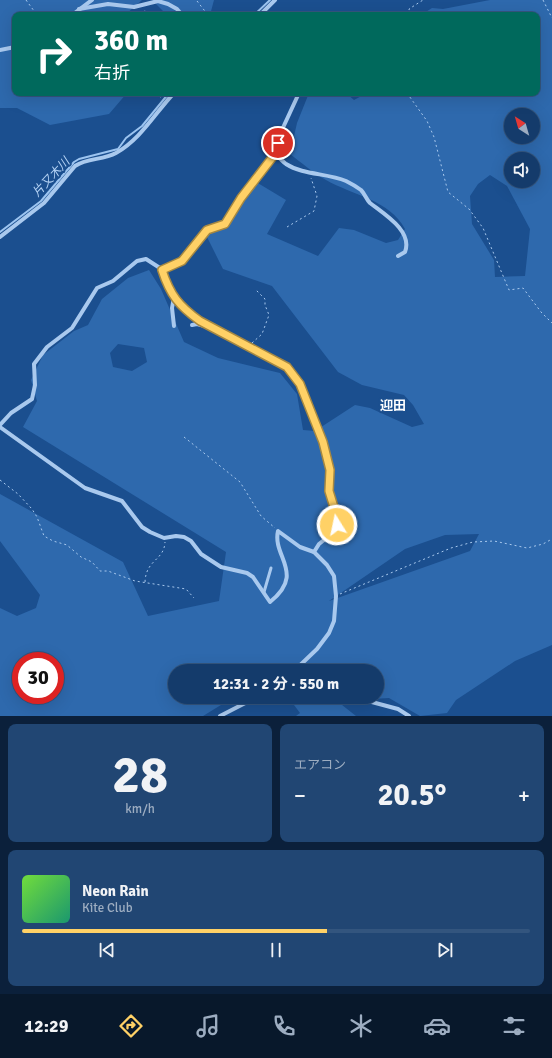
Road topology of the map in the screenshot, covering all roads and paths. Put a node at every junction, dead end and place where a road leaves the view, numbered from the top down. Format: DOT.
graph roads {
  1 [pos="26,0"];
  2 [pos="92,0"];
  3 [pos="275,0"];
  4 [pos="423,0"];
  5 [pos="543,0"];
  6 [pos="197,1"];
  7 [pos="79,9"];
  8 [pos="35,12"];
  9 [pos="76,12"];
  10 [pos="180,12"];
  11 [pos="206,12"];
  12 [pos="263,12"];
  13 [pos="410,12"];
  14 [pos="552,18"];
  15 [pos="12,48"];
  16 [pos="0,50"];
  17 [pos="159,96"];
  18 [pos="172,96"];
  19 [pos="298,96"];
  20 [pos="409,96"];
  21 [pos="161,98"];
  22 [pos="275,154"];
  23 [pos="307,170"];
  24 [pos="287,227"];
  25 [pos="0,237"];
  26 [pos="398,256"];
  27 [pos="162,270"];
  28 [pos="256,290"];
  29 [pos="174,297"];
  30 [pos="552,323"];
  31 [pos="192,325"];
  32 [pos="174,326"];
  33 [pos="214,328"];
  34 [pos="248,345"];
  35 [pos="0,426"];
  36 [pos="184,438"];
  37 [pos="0,480"];
  38 [pos="278,531"];
  39 [pos="164,538"];
  40 [pos="552,539"];
  41 [pos="314,552"];
  42 [pos="271,568"];
  43 [pos="144,582"];
  44 [pos="264,592"];
  45 [pos="336,596"];
  46 [pos="194,598"];
  47 [pos="301,664"];
  48 [pos="243,704"];
  49 [pos="379,704"];
  50 [pos="220,716"];
  51 [pos="408,716"];
  1 -- 8 [label="path"];
  2 -- 7 [label="street"];
  3 -- 12 [label="street"];
  4 -- 13 [label="path"];
  5 -- 14 [label="path"];
  6 -- 11 [label="path"];
  7 -- 9 [label="street"];
  7 -- 10 [label="street"];
  15 -- 16 [label="street"];
  17 -- 21 [label="path"];
  18 -- 25 [label="street"];
  19 -- 22 [label="street"];
  20 -- 30 [label="path"];
  22 -- 23 [label="street"];
  22 -- 27 [label="street"];
  23 -- 24 [label="path"];
  23 -- 26 [label="street"];
  27 -- 29 [label="street"];
  27 -- 35 [label="street"];
  28 -- 34 [label="path"];
  29 -- 32 [label="street"];
  29 -- 33 [label="street"];
  31 -- 33 [label="street"];
  33 -- 34 [label="street"];
  34 -- 41 [label="street"];
  35 -- 39 [label="street"];
  36 -- 38 [label="path"];
  37 -- 43 [label="path"];
  38 -- 41 [label="street"];
  38 -- 44 [label="street"];
  39 -- 43 [label="path"];
  39 -- 44 [label="street"];
  40 -- 45 [label="path"];
  41 -- 45 [label="street"];
  42 -- 44 [label="lane"];
  43 -- 46 [label="path"];
  45 -- 47 [label="street"];
  48 -- 50 [label="street"];
  49 -- 51 [label="street"];
}
